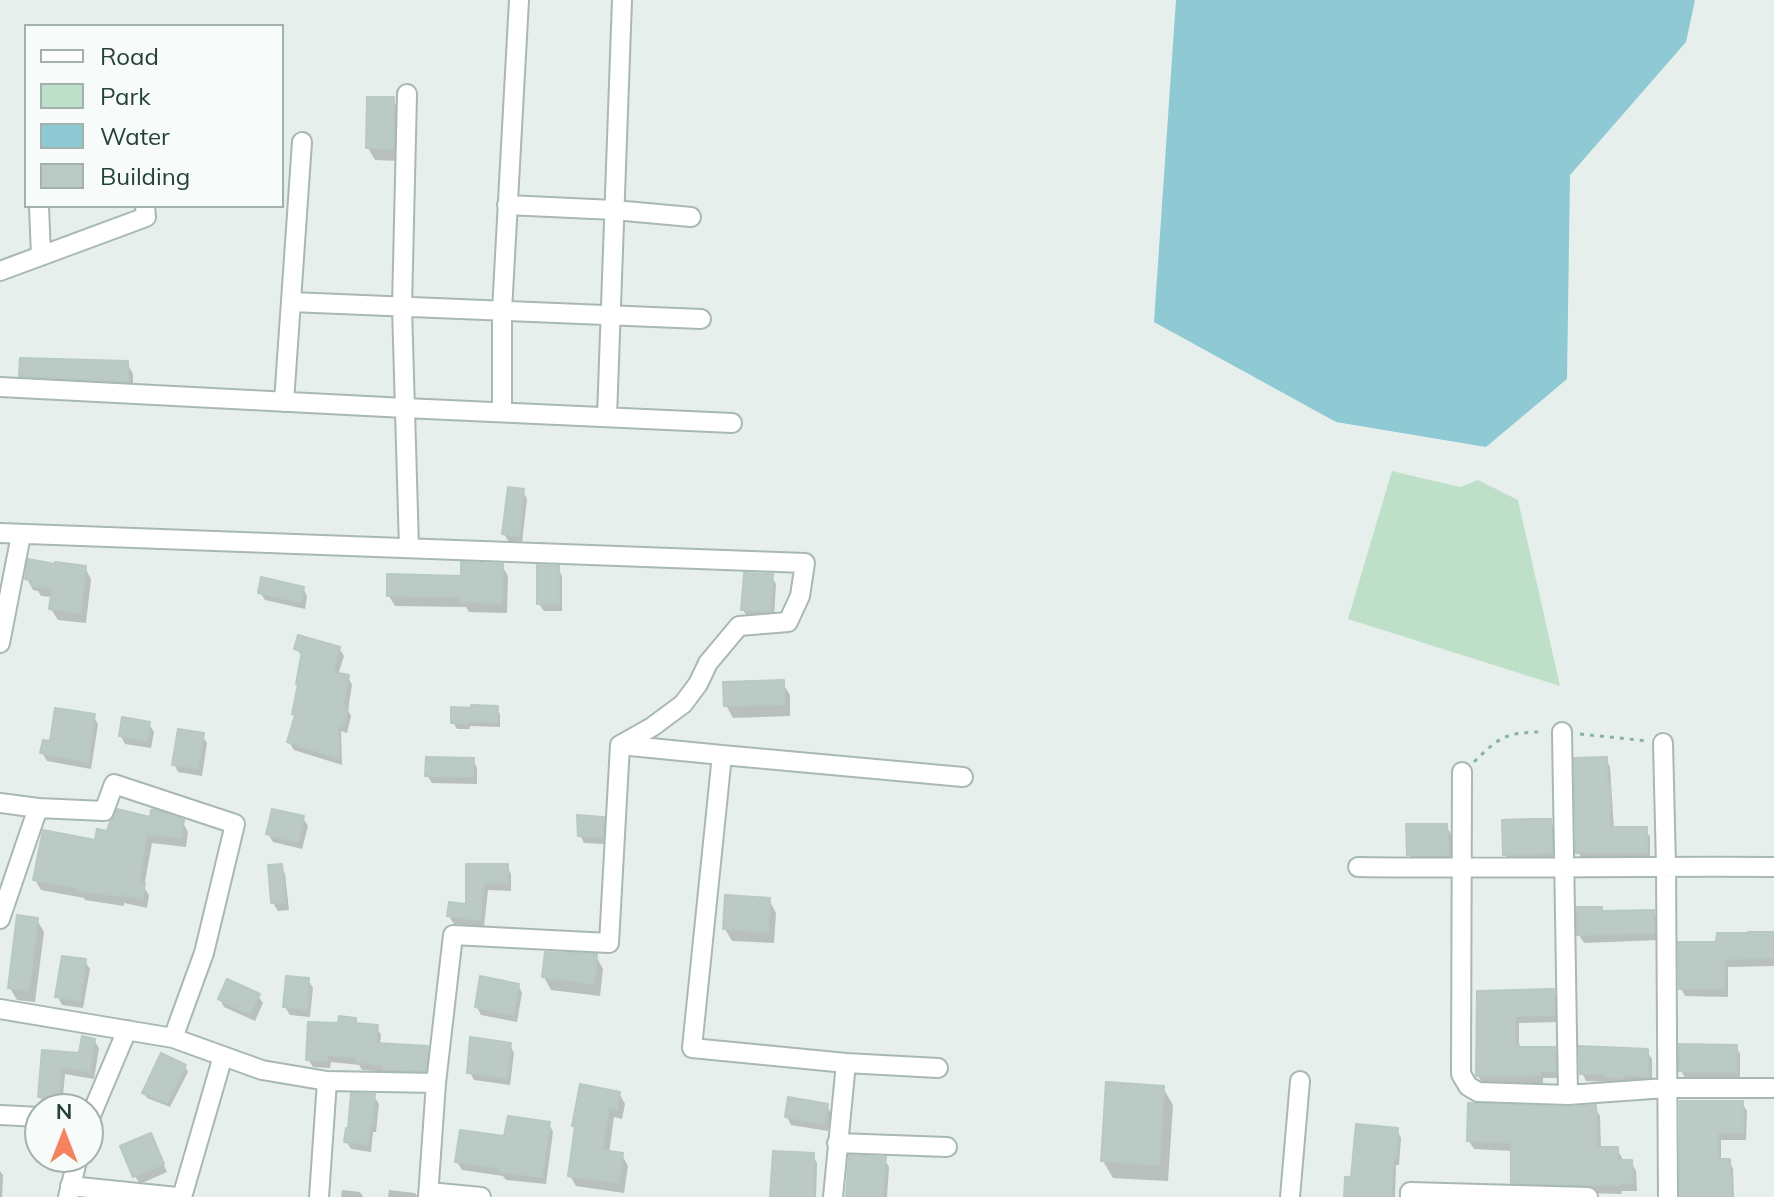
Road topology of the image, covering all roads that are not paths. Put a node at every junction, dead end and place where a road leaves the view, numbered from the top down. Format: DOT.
graph roads {
  1 [pos="519,0"];
  2 [pos="622,0"];
  3 [pos="407,94"];
  4 [pos="302,142"];
  5 [pos="507,205"];
  6 [pos="39,208"];
  7 [pos="145,208"];
  8 [pos="614,210"];
  9 [pos="691,217"];
  10 [pos="41,256"];
  11 [pos="0,271"];
  12 [pos="291,302"];
  13 [pos="402,307"];
  14 [pos="502,311"];
  15 [pos="611,315"];
  16 [pos="701,319"];
  17 [pos="0,387"];
  18 [pos="284,402"];
  19 [pos="405,408"];
  20 [pos="502,412"];
  21 [pos="607,417"];
  22 [pos="732,423"];
  23 [pos="0,533"];
  24 [pos="21,535"];
  25 [pos="409,548"];
  26 [pos="0,643"];
  27 [pos="1562,732"];
  28 [pos="1663,743"];
  29 [pos="620,745"];
  30 [pos="722,755"];
  31 [pos="1462,772"];
  32 [pos="963,777"];
  33 [pos="0,803"];
  34 [pos="38,808"];
  35 [pos="1666,866"];
  36 [pos="1358,867"];
  37 [pos="1774,867"];
  38 [pos="1462,869"];
  39 [pos="1565,869"];
  40 [pos="0,919"];
  41 [pos="0,1009"];
  42 [pos="127,1030"];
  43 [pos="173,1038"];
  44 [pos="223,1056"];
  45 [pos="846,1063"];
  46 [pos="938,1068"];
  47 [pos="327,1081"];
  48 [pos="1300,1081"];
  49 [pos="436,1083"];
  50 [pos="1666,1088"];
  51 [pos="1774,1088"];
  52 [pos="100,1093"];
  53 [pos="1568,1095"];
  54 [pos="0,1115"];
  55 [pos="24,1116"];
  56 [pos="837,1143"];
  57 [pos="947,1147"];
  58 [pos="69,1192"];
  59 [pos="429,1195"];
  60 [pos="180,1197"];
  61 [pos="319,1197"];
  62 [pos="481,1197"];
  63 [pos="833,1197"];
  64 [pos="1290,1197"];
  65 [pos="1410,1197"];
  66 [pos="1588,1197"];
  67 [pos="1668,1197"];
  1 -- 5 [label="street"];
  2 -- 8 [label="street"];
  3 -- 13 [label="street"];
  4 -- 12 [label="street"];
  5 -- 8 [label="street"];
  5 -- 14 [label="street"];
  6 -- 10 [label="street"];
  7 -- 10 [label="street"];
  8 -- 9 [label="street"];
  8 -- 15 [label="street"];
  10 -- 11 [label="street"];
  12 -- 13 [label="street"];
  12 -- 18 [label="street"];
  13 -- 14 [label="street"];
  13 -- 19 [label="street"];
  14 -- 15 [label="street"];
  14 -- 20 [label="street"];
  15 -- 16 [label="street"];
  15 -- 21 [label="street"];
  17 -- 18 [label="street"];
  18 -- 19 [label="street"];
  19 -- 20 [label="street"];
  19 -- 25 [label="street"];
  20 -- 21 [label="street"];
  21 -- 22 [label="street"];
  23 -- 24 [label="street"];
  24 -- 25 [label="street"];
  24 -- 26 [label="street"];
  25 -- 29 [label="street"];
  27 -- 39 [label="street"];
  28 -- 35 [label="street"];
  29 -- 30 [label="street"];
  29 -- 49 [label="street"];
  30 -- 32 [label="street"];
  30 -- 45 [label="street"];
  31 -- 38 [label="street"];
  33 -- 34 [label="street"];
  34 -- 40 [label="street"];
  34 -- 43 [label="street"];
  35 -- 37 [label="street"];
  35 -- 39 [label="street"];
  35 -- 50 [label="street"];
  36 -- 38 [label="street"];
  38 -- 39 [label="street"];
  38 -- 53 [label="street"];
  39 -- 53 [label="street"];
  41 -- 42 [label="street"];
  42 -- 43 [label="street"];
  42 -- 52 [label="street"];
  43 -- 44 [label="street"];
  44 -- 47 [label="street"];
  44 -- 60 [label="street"];
  45 -- 46 [label="street"];
  45 -- 56 [label="street"];
  47 -- 49 [label="street"];
  47 -- 61 [label="street"];
  48 -- 64 [label="street"];
  49 -- 59 [label="street"];
  50 -- 51 [label="street"];
  50 -- 53 [label="street"];
  50 -- 67 [label="street"];
  54 -- 55 [label="street"];
  56 -- 57 [label="street"];
  56 -- 63 [label="street"];
  58 -- 60 [label="street"];
  59 -- 62 [label="street"];
  65 -- 66 [label="street"];
}
